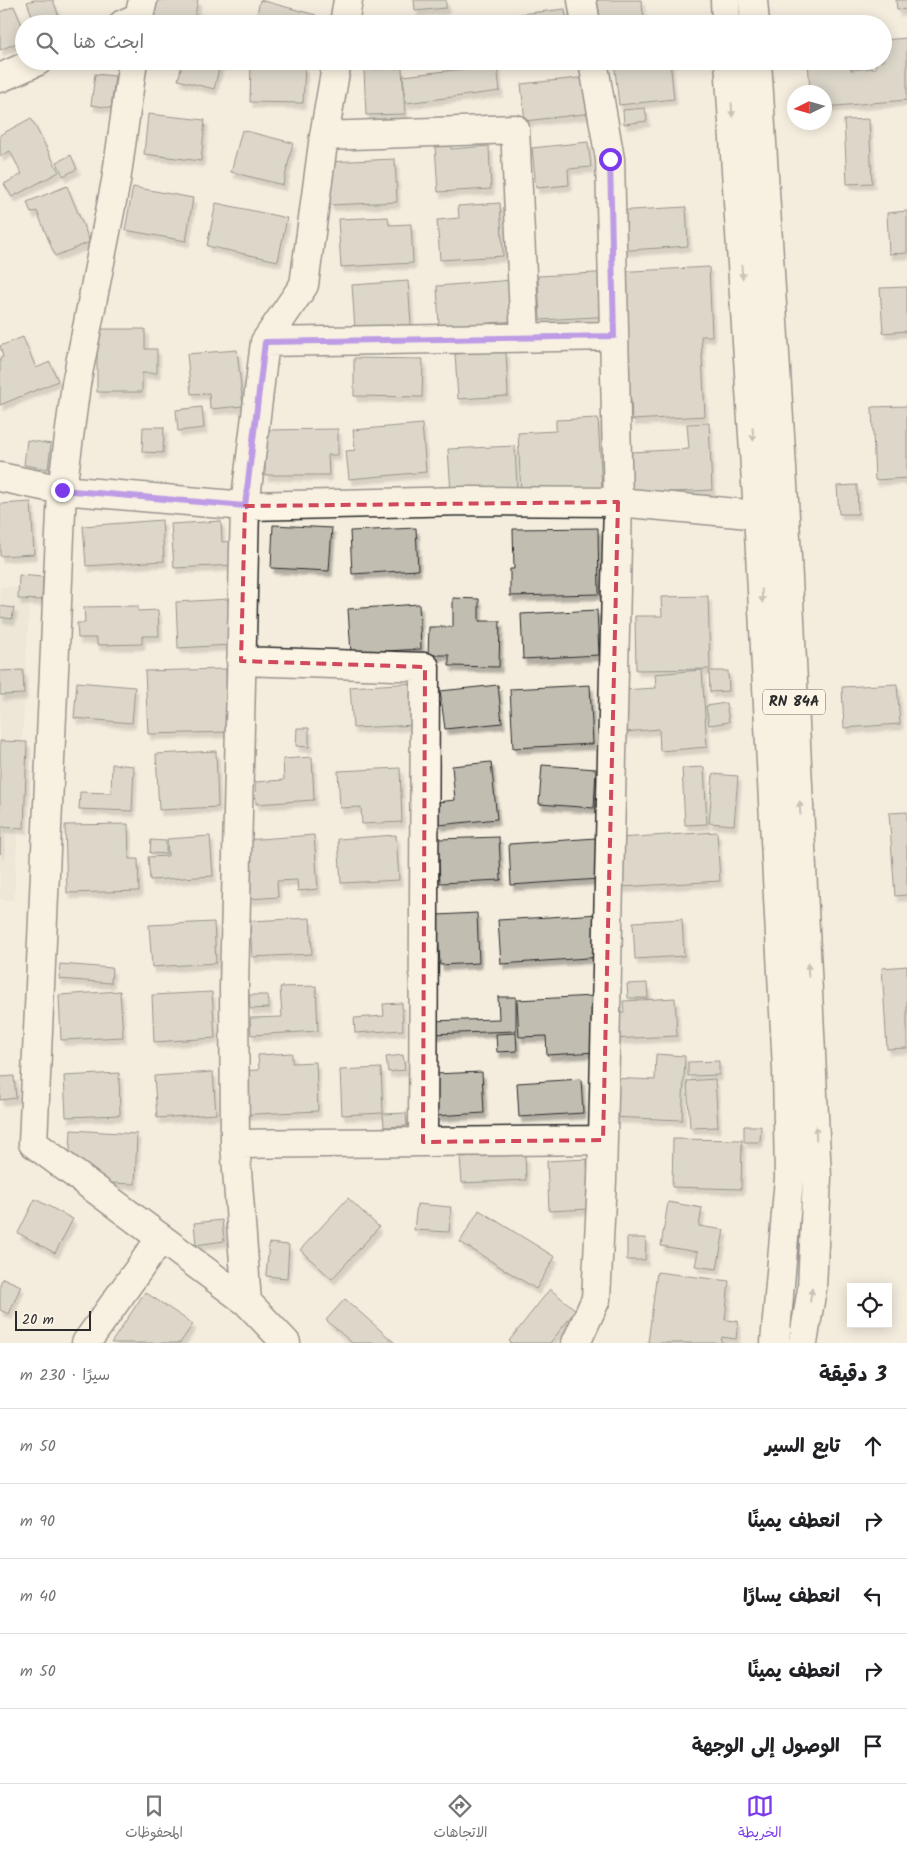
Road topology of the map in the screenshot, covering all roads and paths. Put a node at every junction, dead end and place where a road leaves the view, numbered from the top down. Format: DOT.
graph roads {
  1 [pos="348,0"];
  2 [pos="582,0"];
  3 [pos="725,0"];
  4 [pos="753,0"];
  5 [pos="346,15"];
  6 [pos="584,15"];
  7 [pos="726,15"];
  8 [pos="754,15"];
  9 [pos="18,70"];
  10 [pos="132,70"];
  11 [pos="335,70"];
  12 [pos="595,70"];
  13 [pos="730,70"];
  14 [pos="758,70"];
  15 [pos="0,78"];
  16 [pos="324,136"];
  17 [pos="525,336"];
  18 [pos="614,336"];
  19 [pos="265,342"];
  20 [pos="0,478"];
  21 [pos="62,490"];
  22 [pos="618,502"];
  23 [pos="245,506"];
  24 [pos="758,514"];
  25 [pos="785,517"];
  26 [pos="241,661"];
  27 [pos="603,1140"];
  28 [pos="423,1142"];
  29 [pos="235,1144"];
  30 [pos="161,1238"];
  31 [pos="247,1302"];
  32 [pos="86,1343"];
  33 [pos="286,1343"];
  34 [pos="576,1343"];
  35 [pos="775,1343"];
  36 [pos="803,1343"];
  1 -- 5 [label="street"];
  2 -- 6 [label="street"];
  3 -- 7 [label="street"];
  4 -- 8 [label="street"];
  9 -- 15 [label="street"];
  10 -- 21 [label="street"];
  11 -- 16 [label="street"];
  12 -- 18 [label="street"];
  13 -- 24 [label="street, RN 84A, one-way"];
  14 -- 25 [label="street, RN 84A"];
  16 -- 17 [label="street"];
  16 -- 19 [label="street"];
  17 -- 18 [label="street"];
  17 -- 19 [label="street"];
  18 -- 22 [label="street"];
  19 -- 23 [label="street"];
  20 -- 21 [label="street"];
  21 -- 23 [label="street"];
  21 -- 30 [label="street"];
  22 -- 23 [label="street"];
  22 -- 24 [label="street"];
  22 -- 27 [label="street"];
  23 -- 26 [label="street"];
  24 -- 25 [label="street"];
  24 -- 35 [label="street, RN 84A, one-way"];
  36 -- 25 [label="street, RN 84A, one-way"];
  26 -- 28 [label="street"];
  26 -- 29 [label="street"];
  27 -- 28 [label="street"];
  27 -- 34 [label="street"];
  28 -- 29 [label="street"];
  29 -- 31 [label="street"];
  30 -- 31 [label="street"];
  30 -- 32 [label="street"];
  31 -- 33 [label="street"];
}
